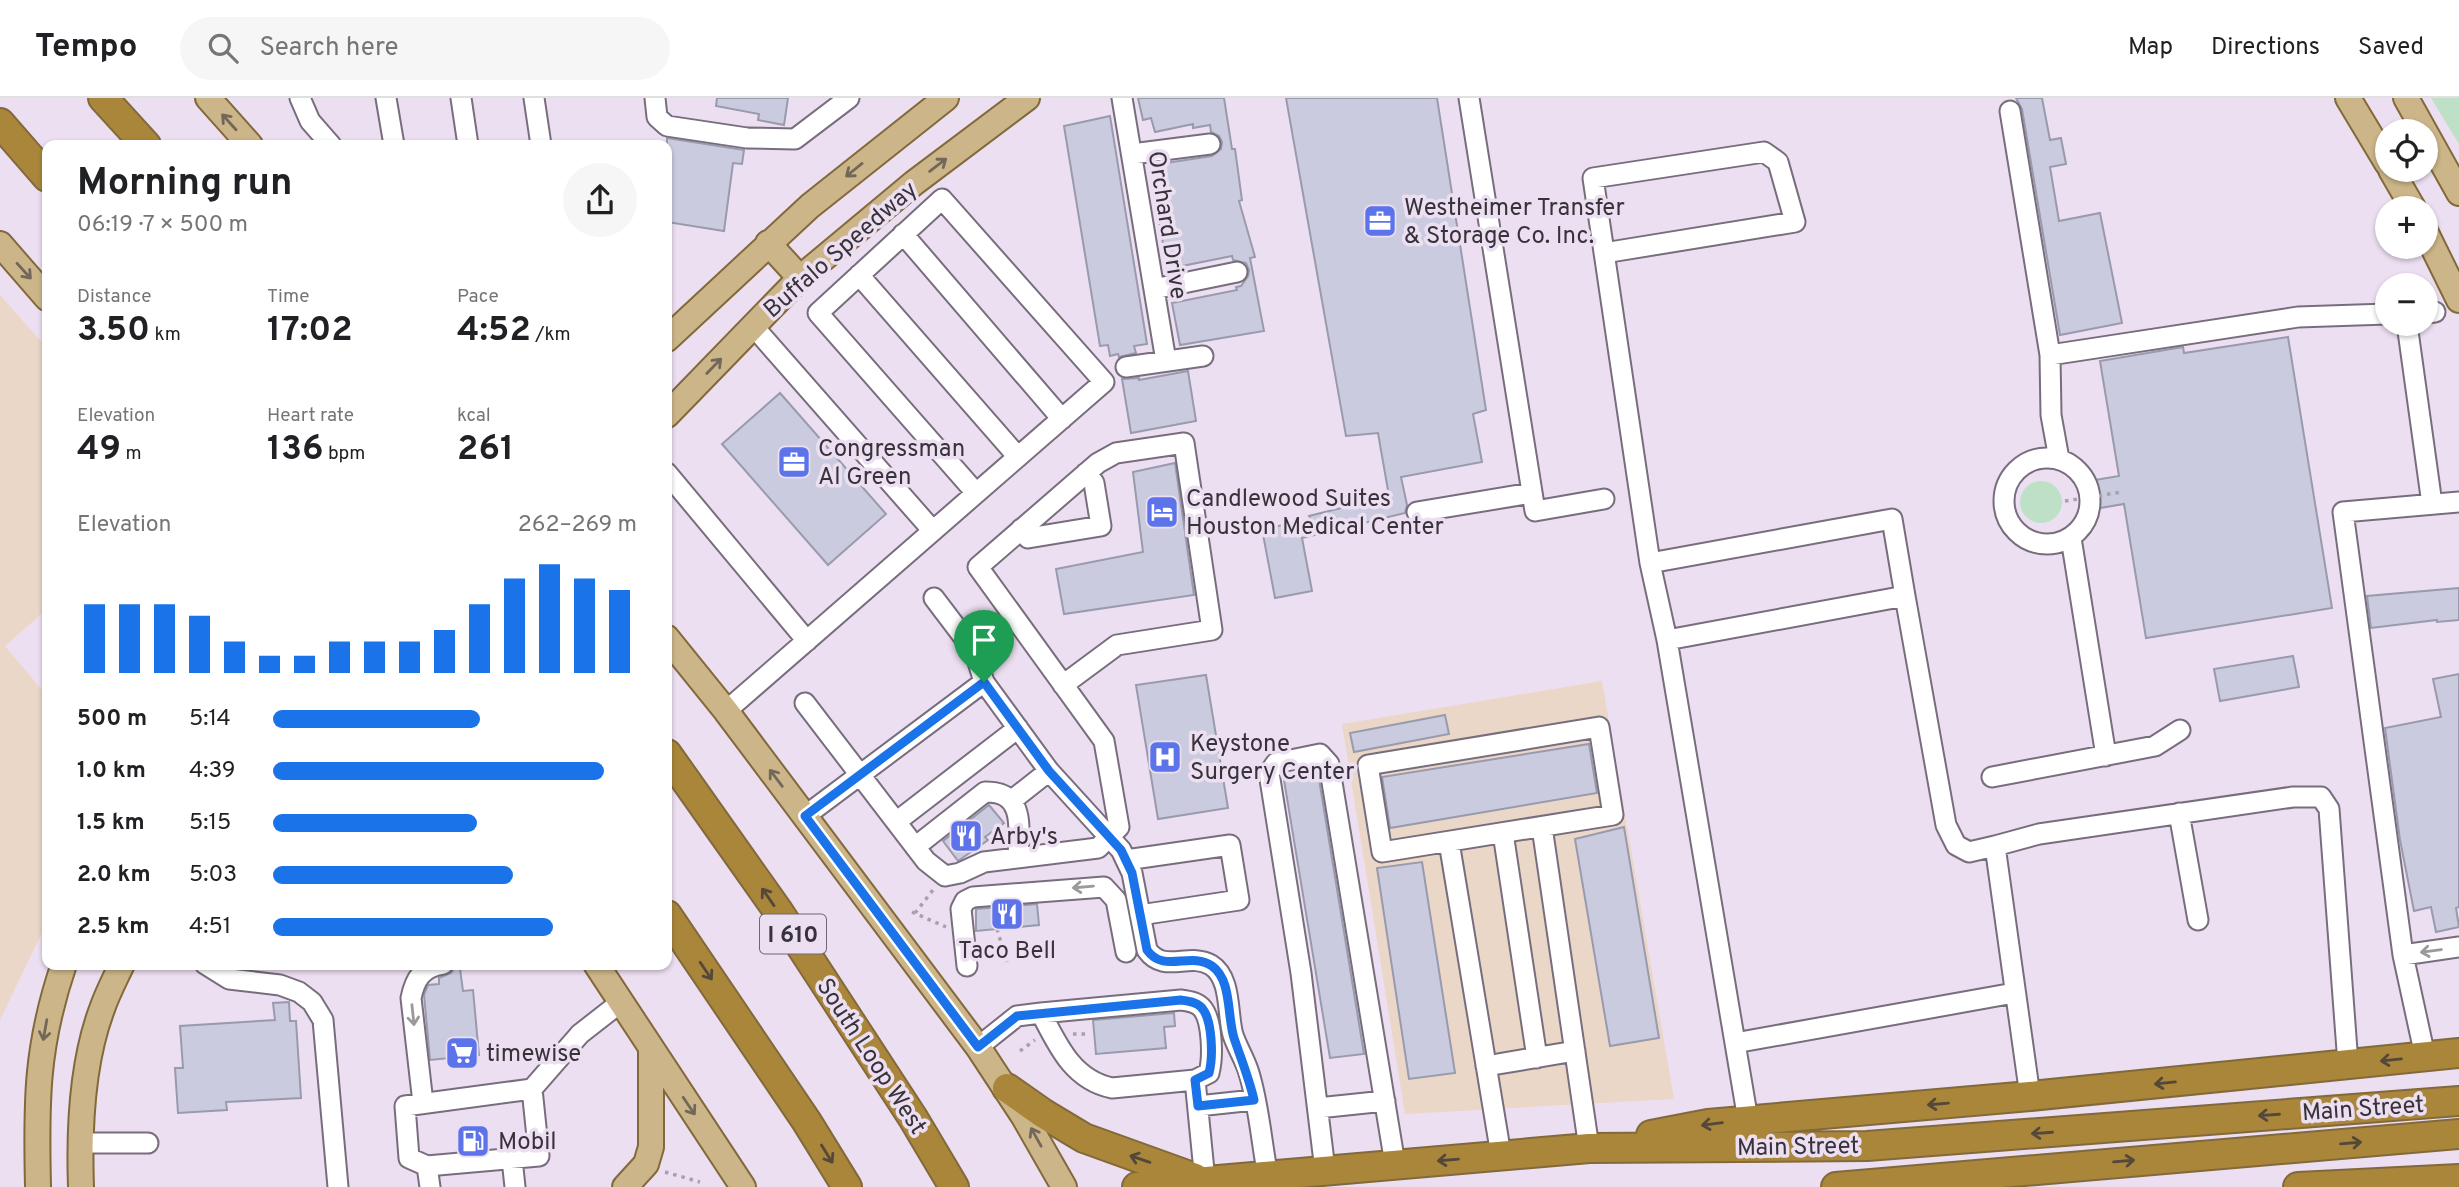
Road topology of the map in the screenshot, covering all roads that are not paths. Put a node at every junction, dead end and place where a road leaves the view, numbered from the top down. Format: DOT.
graph roads {
  1 [pos="103,98"];
  2 [pos="115,98"];
  3 [pos="208,98"];
  4 [pos="300,98"];
  5 [pos="386,98"];
  6 [pos="461,98"];
  7 [pos="534,98"];
  8 [pos="655,98"];
  9 [pos="849,98"];
  10 [pos="946,98"];
  11 [pos="1027,98"];
  12 [pos="1122,98"];
  13 [pos="1469,98"];
  14 [pos="2348,98"];
  15 [pos="2406,98"];
  16 [pos="2010,111"];
  17 [pos="0,123"];
  18 [pos="141,140"];
  19 [pos="147,140"];
  20 [pos="246,140"];
  21 [pos="327,140"];
  22 [pos="393,140"];
  23 [pos="467,140"];
  24 [pos="540,140"];
  25 [pos="2375,143"];
  26 [pos="1210,144"];
  27 [pos="0,145"];
  28 [pos="1132,154"];
  29 [pos="42,171"];
  30 [pos="42,182"];
  31 [pos="2459,193"];
  32 [pos="903,234"];
  33 [pos="768,243"];
  34 [pos="0,244"];
  35 [pos="1604,253"];
  36 [pos="2438,257"];
  37 [pos="1237,272"];
  38 [pos="859,275"];
  39 [pos="800,278"];
  40 [pos="1154,289"];
  41 [pos="42,292"];
  42 [pos="2459,300"];
  43 [pos="2375,314"];
  44 [pos="753,326"];
  45 [pos="672,334"];
  46 [pos="2409,336"];
  47 [pos="2050,355"];
  48 [pos="1203,356"];
  49 [pos="1166,361"];
  50 [pos="1126,367"];
  51 [pos="672,410"];
  52 [pos="1062,419"];
  53 [pos="1018,457"];
  54 [pos="2059,460"];
  55 [pos="1086,473"];
  56 [pos="672,479"];
  57 [pos="976,493"];
  58 [pos="1532,493"];
  59 [pos="1604,499"];
  60 [pos="2459,502"];
  61 [pos="2432,504"];
  62 [pos="1417,512"];
  63 [pos="1021,529"];
  64 [pos="933,531"];
  65 [pos="2071,538"];
  66 [pos="1650,564"];
  67 [pos="1905,596"];
  68 [pos="934,598"];
  69 [pos="1667,640"];
  70 [pos="807,641"];
  71 [pos="672,644"];
  72 [pos="984,682"];
  73 [pos="1063,685"];
  74 [pos="805,703"];
  75 [pos="726,711"];
  76 [pos="1018,728"];
  77 [pos="2180,730"];
  78 [pos="2106,757"];
  79 [pos="672,761"];
  80 [pos="1049,771"];
  81 [pos="860,775"];
  82 [pos="1993,777"];
  83 [pos="1011,801"];
  84 [pos="2179,813"];
  85 [pos="805,816"];
  86 [pos="896,822"];
  87 [pos="1542,827"];
  88 [pos="1503,833"];
  89 [pos="1110,838"];
  90 [pos="1448,842"];
  91 [pos="1995,846"];
  92 [pos="915,847"];
  93 [pos="1018,857"];
  94 [pos="1126,860"];
  95 [pos="1140,915"];
  96 [pos="2198,920"];
  97 [pos="672,922"];
  98 [pos="2459,947"];
  99 [pos="1126,952"];
  100 [pos="2403,955"];
  101 [pos="967,966"];
  102 [pos="62,970"];
  103 [pos="119,970"];
  104 [pos="215,970"];
  105 [pos="425,970"];
  106 [pos="600,970"];
  107 [pos="2014,993"];
  108 [pos="621,1002"];
  109 [pos="1041,1013"];
  110 [pos="1735,1043"];
  111 [pos="978,1047"];
  112 [pos="651,1049"];
  113 [pos="1575,1051"];
  114 [pos="2459,1053"];
  115 [pos="2426,1056"];
  116 [pos="1537,1058"];
  117 [pos="2348,1064"];
  118 [pos="1486,1066"];
  119 [pos="1195,1080"];
  120 [pos="1007,1088"];
  121 [pos="532,1089"];
  122 [pos="2030,1096"];
  123 [pos="1254,1100"];
  124 [pos="1385,1101"];
  125 [pos="2459,1101"];
  126 [pos="423,1103"];
  127 [pos="1198,1106"];
  128 [pos="1318,1108"];
  129 [pos="1748,1120"];
  130 [pos="2459,1134"];
  131 [pos="81,1143"];
  132 [pos="148,1143"];
  133 [pos="1589,1148"];
  134 [pos="1501,1155"];
  135 [pos="512,1159"];
  136 [pos="1395,1164"];
  137 [pos="427,1166"];
  138 [pos="1325,1170"];
  139 [pos="1268,1176"];
  140 [pos="2459,1179"];
  141 [pos="1205,1181"];
  142 [pos="2418,1184"];
  143 [pos="38,1187"];
  144 [pos="81,1187"];
  145 [pos="338,1187"];
  146 [pos="430,1187"];
  147 [pos="515,1187"];
  148 [pos="625,1187"];
  149 [pos="743,1187"];
  150 [pos="847,1187"];
  151 [pos="954,1187"];
  152 [pos="1064,1187"];
  153 [pos="1137,1187"];
  154 [pos="1836,1187"];
  155 [pos="2298,1187"];
  156 [pos="2311,1187"];
  1 -- 18 [label="highway"];
  2 -- 19 [label="highway"];
  20 -- 3 [label="main road, one-way"];
  4 -- 21 [label="lane"];
  5 -- 22 [label="lane"];
  6 -- 23 [label="lane"];
  7 -- 24 [label="lane"];
  8 -- 9 [label="lane"];
  10 -- 33 [label="main road, Buffalo Speedway, one-way"];
  39 -- 11 [label="main road, Buffalo Speedway, one-way"];
  12 -- 28 [label="lane, Orchard Drive"];
  13 -- 58 [label="lane"];
  14 -- 25 [label="main road"];
  15 -- 31 [label="main road"];
  16 -- 47 [label="lane"];
  17 -- 29 [label="highway"];
  26 -- 28 [label="lane"];
  27 -- 30 [label="highway"];
  28 -- 40 [label="lane, Orchard Drive"];
  32 -- 38 [label="lane"];
  32 -- 52 [label="lane"];
  32 -- 52 [label="lane"];
  33 -- 39 [label="main road"];
  33 -- 45 [label="main road, Buffalo Speedway"];
  34 -- 41 [label="main road, one-way"];
  35 -- 35 [label="lane"];
  35 -- 66 [label="lane"];
  36 -- 42 [label="main road"];
  37 -- 40 [label="lane"];
  38 -- 53 [label="lane"];
  38 -- 57 [label="lane"];
  39 -- 44 [label="main road, Buffalo Speedway"];
  40 -- 49 [label="lane, Orchard Drive"];
  43 -- 47 [label="lane"];
  51 -- 44 [label="main road, Buffalo Speedway, one-way"];
  44 -- 64 [label="lane"];
  46 -- 61 [label="lane"];
  47 -- 54 [label="lane"];
  48 -- 49 [label="lane"];
  49 -- 50 [label="lane"];
  52 -- 53 [label="lane"];
  53 -- 57 [label="lane"];
  54 -- 65 [label="lane"];
  54 -- 65 [label="lane"];
  55 -- 63 [label="lane"];
  55 -- 63 [label="lane"];
  55 -- 73 [label="lane"];
  56 -- 70 [label="lane"];
  57 -- 64 [label="lane"];
  58 -- 59 [label="lane"];
  58 -- 62 [label="lane"];
  60 -- 61 [label="lane"];
  61 -- 100 [label="lane"];
  63 -- 73 [label="lane"];
  64 -- 70 [label="lane"];
  65 -- 78 [label="lane"];
  66 -- 67 [label="lane"];
  66 -- 69 [label="lane"];
  67 -- 69 [label="lane"];
  67 -- 91 [label="lane"];
  68 -- 72 [label="lane"];
  69 -- 110 [label="lane"];
  70 -- 75 [label="lane"];
  71 -- 75 [label="main road"];
  72 -- 76 [label="lane"];
  72 -- 81 [label="lane"];
  73 -- 89 [label="lane"];
  74 -- 81 [label="lane"];
  85 -- 75 [label="main road, one-way"];
  76 -- 80 [label="lane"];
  76 -- 86 [label="lane"];
  77 -- 78 [label="lane"];
  78 -- 82 [label="lane"];
  151 -- 79 [label="highway, South Loop West / I 610, one-way"];
  80 -- 83 [label="lane"];
  80 -- 89 [label="lane"];
  81 -- 85 [label="lane"];
  81 -- 86 [label="lane"];
  83 -- 92 [label="lane"];
  83 -- 93 [label="lane"];
  84 -- 91 [label="lane"];
  84 -- 96 [label="lane"];
  84 -- 117 [label="lane"];
  85 -- 111 [label="main road"];
  86 -- 92 [label="lane"];
  87 -- 88 [label="lane"];
  87 -- 90 [label="lane"];
  87 -- 113 [label="lane"];
  88 -- 90 [label="lane"];
  88 -- 116 [label="lane"];
  89 -- 93 [label="lane"];
  89 -- 94 [label="lane"];
  90 -- 118 [label="lane"];
  91 -- 107 [label="lane"];
  92 -- 93 [label="lane"];
  94 -- 95 [label="lane"];
  94 -- 95 [label="lane"];
  95 -- 123 [label="lane"];
  97 -- 150 [label="highway, one-way"];
  98 -- 100 [label="lane, one-way"];
  99 -- 101 [label="lane, one-way"];
  100 -- 115 [label="lane"];
  102 -- 143 [label="main road, one-way"];
  103 -- 131 [label="main road"];
  104 -- 145 [label="lane"];
  105 -- 126 [label="lane, one-way"];
  106 -- 108 [label="main road"];
  107 -- 110 [label="lane"];
  107 -- 122 [label="lane"];
  108 -- 112 [label="main road"];
  108 -- 121 [label="lane"];
  109 -- 111 [label="lane"];
  109 -- 119 [label="lane"];
  109 -- 119 [label="lane"];
  110 -- 129 [label="lane"];
  111 -- 120 [label="main road"];
  112 -- 148 [label="main road"];
  112 -- 149 [label="main road, one-way"];
  113 -- 116 [label="lane"];
  113 -- 133 [label="lane"];
  114 -- 115 [label="highway"];
  115 -- 117 [label="highway, one-way"];
  116 -- 118 [label="lane"];
  117 -- 122 [label="highway, one-way"];
  118 -- 134 [label="lane"];
  119 -- 127 [label="lane"];
  141 -- 120 [label="highway, one-way"];
  152 -- 120 [label="main road, one-way"];
  121 -- 126 [label="lane"];
  121 -- 135 [label="lane"];
  122 -- 129 [label="highway, one-way"];
  123 -- 127 [label="lane"];
  123 -- 139 [label="lane"];
  124 -- 128 [label="lane"];
  124 -- 128 [label="lane"];
  124 -- 136 [label="lane"];
  125 -- 133 [label="highway, Main Street, one-way"];
  126 -- 137 [label="lane"];
  127 -- 141 [label="lane"];
  128 -- 138 [label="lane"];
  129 -- 133 [label="highway, one-way"];
  154 -- 130 [label="highway, Main Street, one-way"];
  131 -- 132 [label="lane"];
  131 -- 144 [label="main road"];
  133 -- 134 [label="highway, Main Street"];
  134 -- 136 [label="highway, Main Street, one-way"];
  135 -- 137 [label="lane"];
  135 -- 147 [label="lane"];
  136 -- 138 [label="highway, Main Street"];
  137 -- 146 [label="lane"];
  138 -- 139 [label="highway, Main Street"];
  139 -- 141 [label="highway, Main Street"];
  140 -- 142 [label="highway"];
  141 -- 153 [label="highway, Main Street"];
  142 -- 156 [label="highway"];
  155 -- 156 [label="highway"];
}
